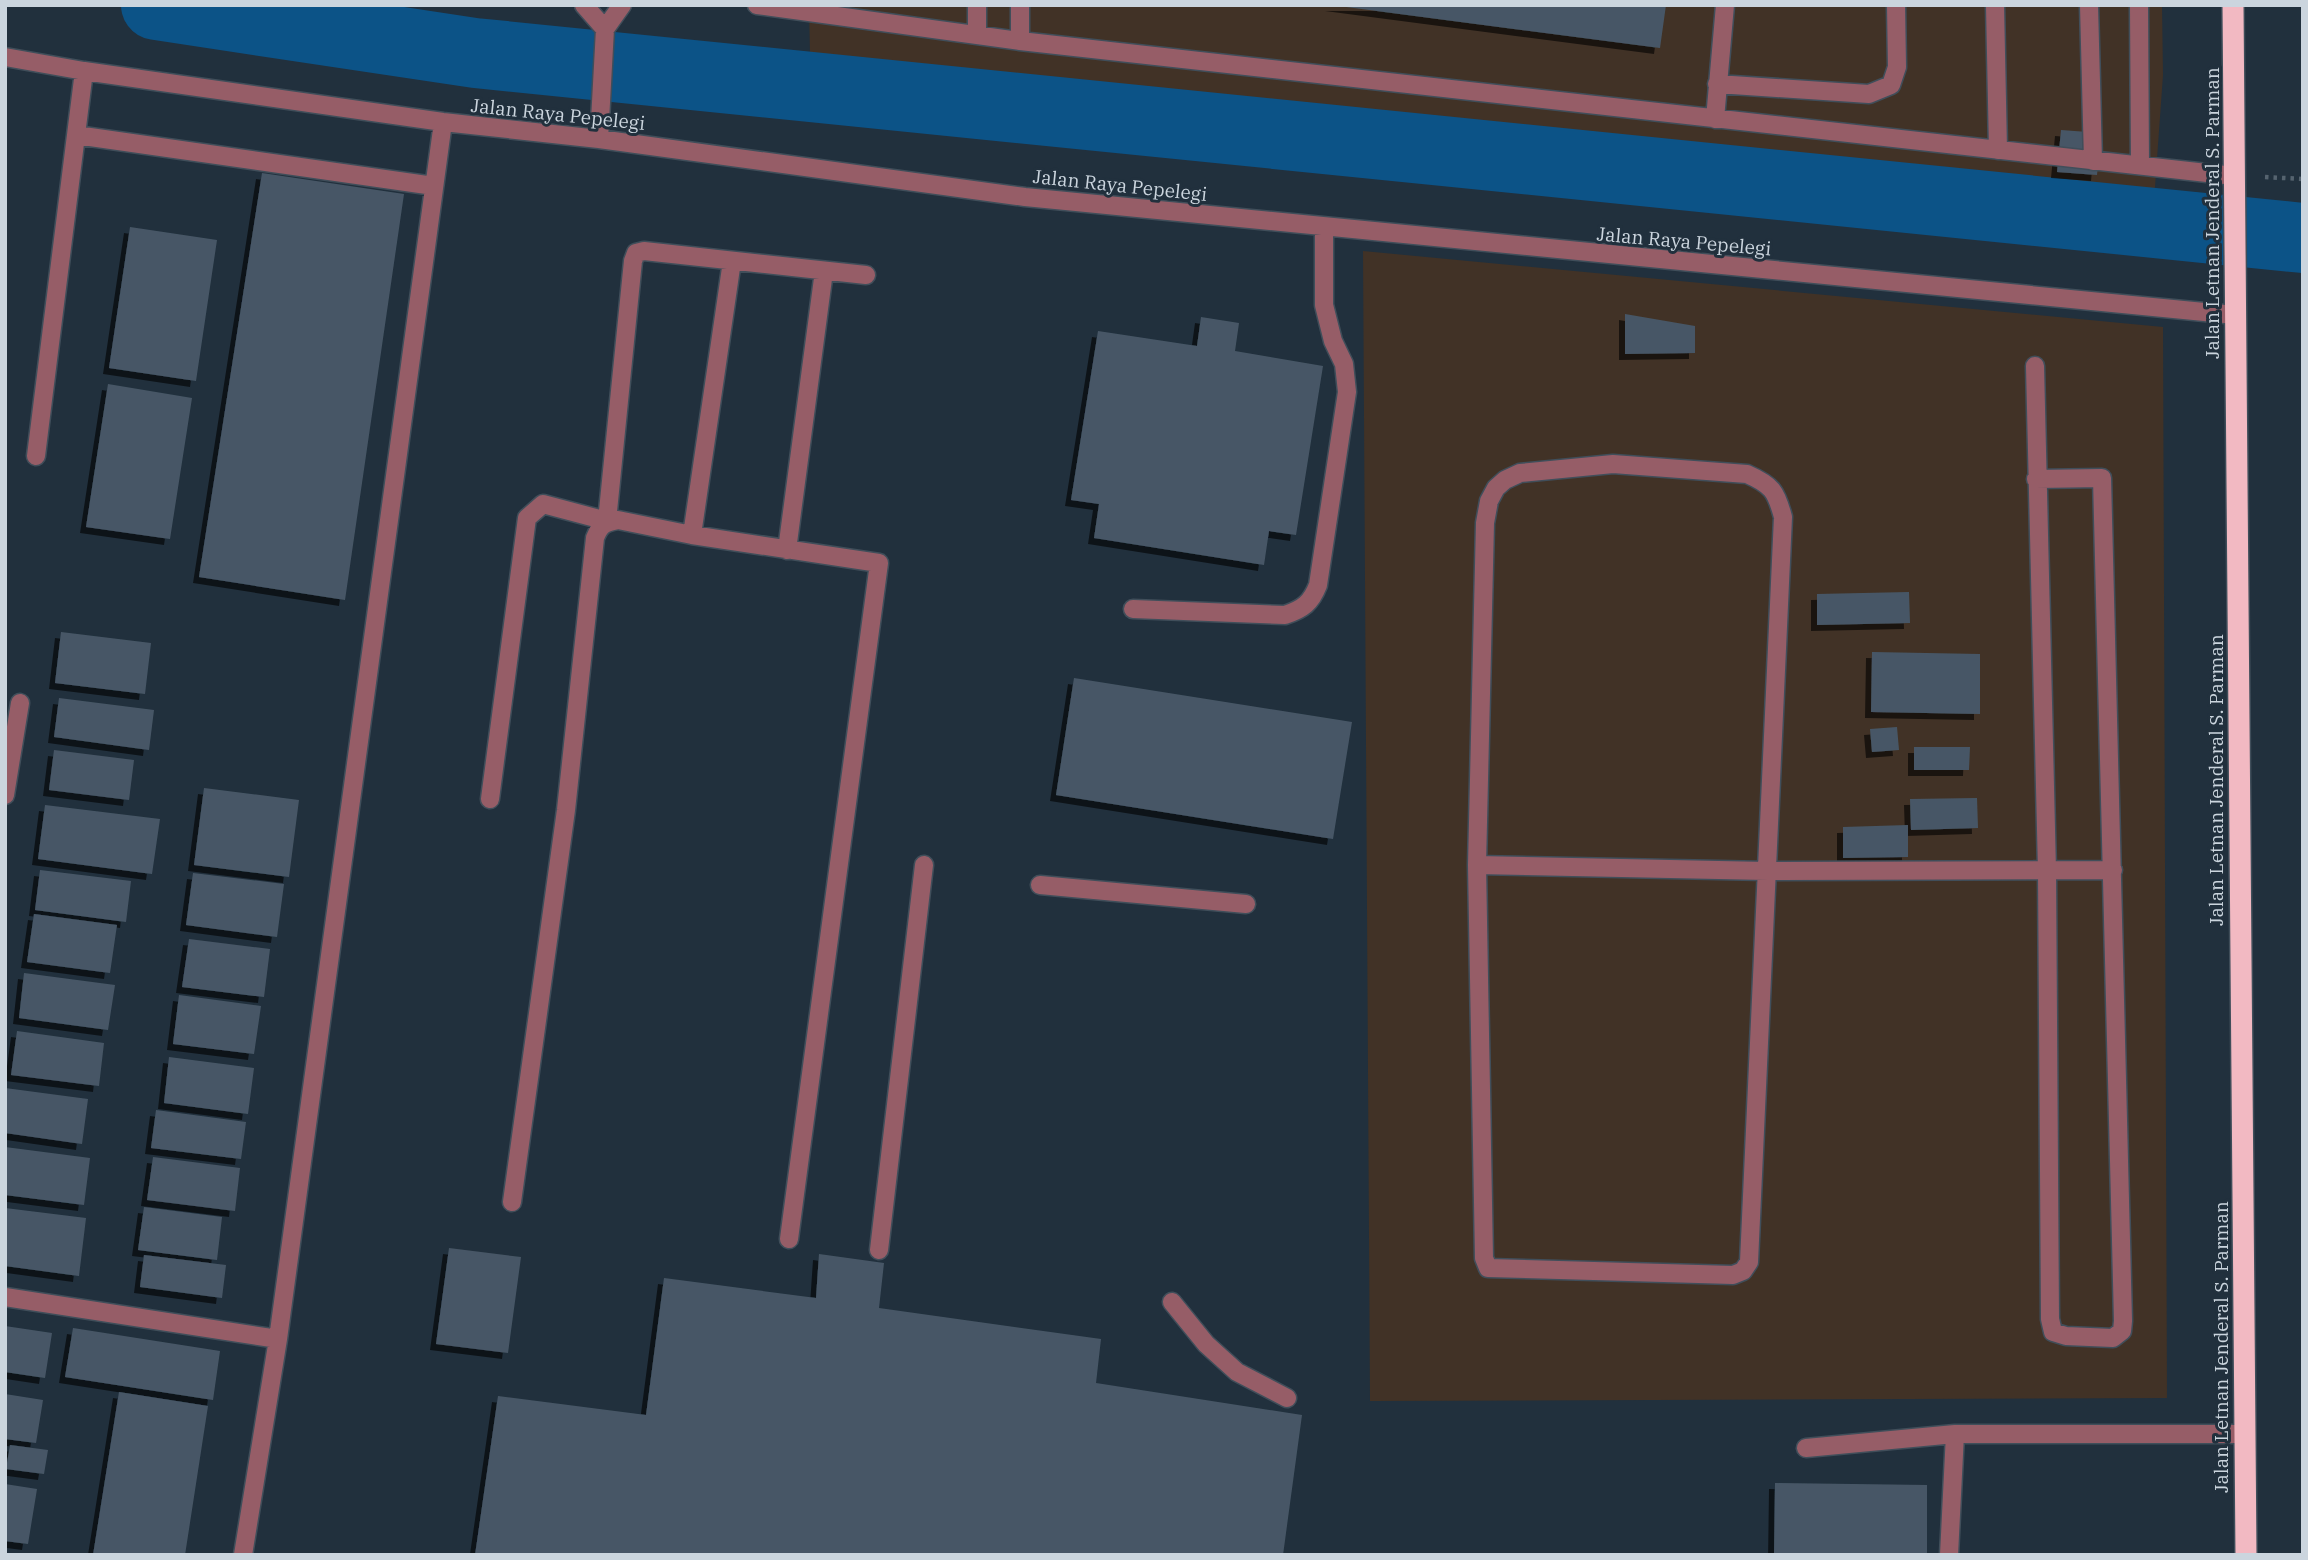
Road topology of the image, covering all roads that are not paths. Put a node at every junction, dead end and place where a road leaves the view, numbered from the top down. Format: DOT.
graph roads {
  1 [pos="584,5"];
  2 [pos="622,5"];
  3 [pos="757,5"];
  4 [pos="976,5"];
  5 [pos="1020,5"];
  6 [pos="1725,5"];
  7 [pos="1896,5"];
  8 [pos="1995,5"];
  9 [pos="2089,5"];
  10 [pos="2139,5"];
  11 [pos="2233,5"];
  12 [pos="604,33"];
  13 [pos="977,35"];
  14 [pos="1020,41"];
  15 [pos="5,57"];
  16 [pos="84,71"];
  17 [pos="1717,84"];
  18 [pos="1715,119"];
  19 [pos="443,122"];
  20 [pos="76,135"];
  21 [pos="599,139"];
  22 [pos="1998,150"];
  23 [pos="2093,161"];
  24 [pos="2140,165"];
  25 [pos="2234,176"];
  26 [pos="434,186"];
  27 [pos="1324,227"];
  28 [pos="732,261"];
  29 [pos="824,271"];
  30 [pos="866,275"];
  31 [pos="2235,315"];
  32 [pos="2035,366"];
  33 [pos="36,456"];
  34 [pos="2036,479"];
  35 [pos="607,521"];
  36 [pos="692,535"];
  37 [pos="787,550"];
  38 [pos="1133,609"];
  39 [pos="20,703"];
  40 [pos="5,795"];
  41 [pos="490,799"];
  42 [pos="924,865"];
  43 [pos="1477,865"];
  44 [pos="2047,870"];
  45 [pos="2113,870"];
  46 [pos="1767,871"];
  47 [pos="1040,885"];
  48 [pos="1247,904"];
  49 [pos="512,1202"];
  50 [pos="789,1239"];
  51 [pos="879,1250"];
  52 [pos="5,1297"];
  53 [pos="1172,1302"];
  54 [pos="278,1339"];
  55 [pos="1287,1398"];
  56 [pos="1955,1434"];
  57 [pos="2244,1434"];
  58 [pos="1805,1448"];
  59 [pos="243,1555"];
  60 [pos="1949,1555"];
  61 [pos="2246,1555"];
  1 -- 12 [label="street"];
  2 -- 12 [label="street"];
  3 -- 13 [label="street"];
  4 -- 13 [label="street"];
  5 -- 14 [label="street"];
  6 -- 17 [label="street"];
  7 -- 17 [label="street"];
  8 -- 22 [label="street"];
  9 -- 23 [label="street"];
  10 -- 24 [label="street"];
  11 -- 25 [label="highway, Jalan Letnan Jenderal S. Parman"];
  12 -- 21 [label="street"];
  13 -- 14 [label="street"];
  14 -- 18 [label="street"];
  15 -- 16 [label="street, Jalan Raya Pepelegi"];
  16 -- 19 [label="street, Jalan Raya Pepelegi"];
  16 -- 20 [label="street"];
  17 -- 18 [label="street"];
  18 -- 22 [label="street"];
  19 -- 21 [label="street, Jalan Raya Pepelegi"];
  19 -- 26 [label="street"];
  20 -- 26 [label="street"];
  20 -- 33 [label="street"];
  21 -- 27 [label="street, Jalan Raya Pepelegi"];
  22 -- 23 [label="street"];
  23 -- 24 [label="street"];
  24 -- 25 [label="street"];
  25 -- 31 [label="highway, Jalan Letnan Jenderal S. Parman"];
  26 -- 54 [label="street"];
  27 -- 31 [label="street, Jalan Raya Pepelegi"];
  27 -- 38 [label="street"];
  28 -- 29 [label="street"];
  28 -- 35 [label="street"];
  28 -- 36 [label="street"];
  29 -- 30 [label="street"];
  29 -- 37 [label="street"];
  31 -- 57 [label="highway, Jalan Letnan Jenderal S. Parman"];
  32 -- 34 [label="street"];
  34 -- 44 [label="street"];
  34 -- 45 [label="street"];
  35 -- 36 [label="street"];
  35 -- 41 [label="street"];
  35 -- 49 [label="street"];
  36 -- 37 [label="street"];
  37 -- 50 [label="street"];
  39 -- 40 [label="street"];
  42 -- 51 [label="street"];
  43 -- 46 [label="street"];
  43 -- 46 [label="street"];
  43 -- 46 [label="street"];
  44 -- 45 [label="street"];
  44 -- 45 [label="street"];
  44 -- 46 [label="street"];
  47 -- 48 [label="street"];
  52 -- 54 [label="street"];
  53 -- 55 [label="street"];
  54 -- 59 [label="street"];
  56 -- 57 [label="street"];
  56 -- 58 [label="street"];
  56 -- 60 [label="street"];
  57 -- 61 [label="highway, Jalan Letnan Jenderal S. Parman"];
}
